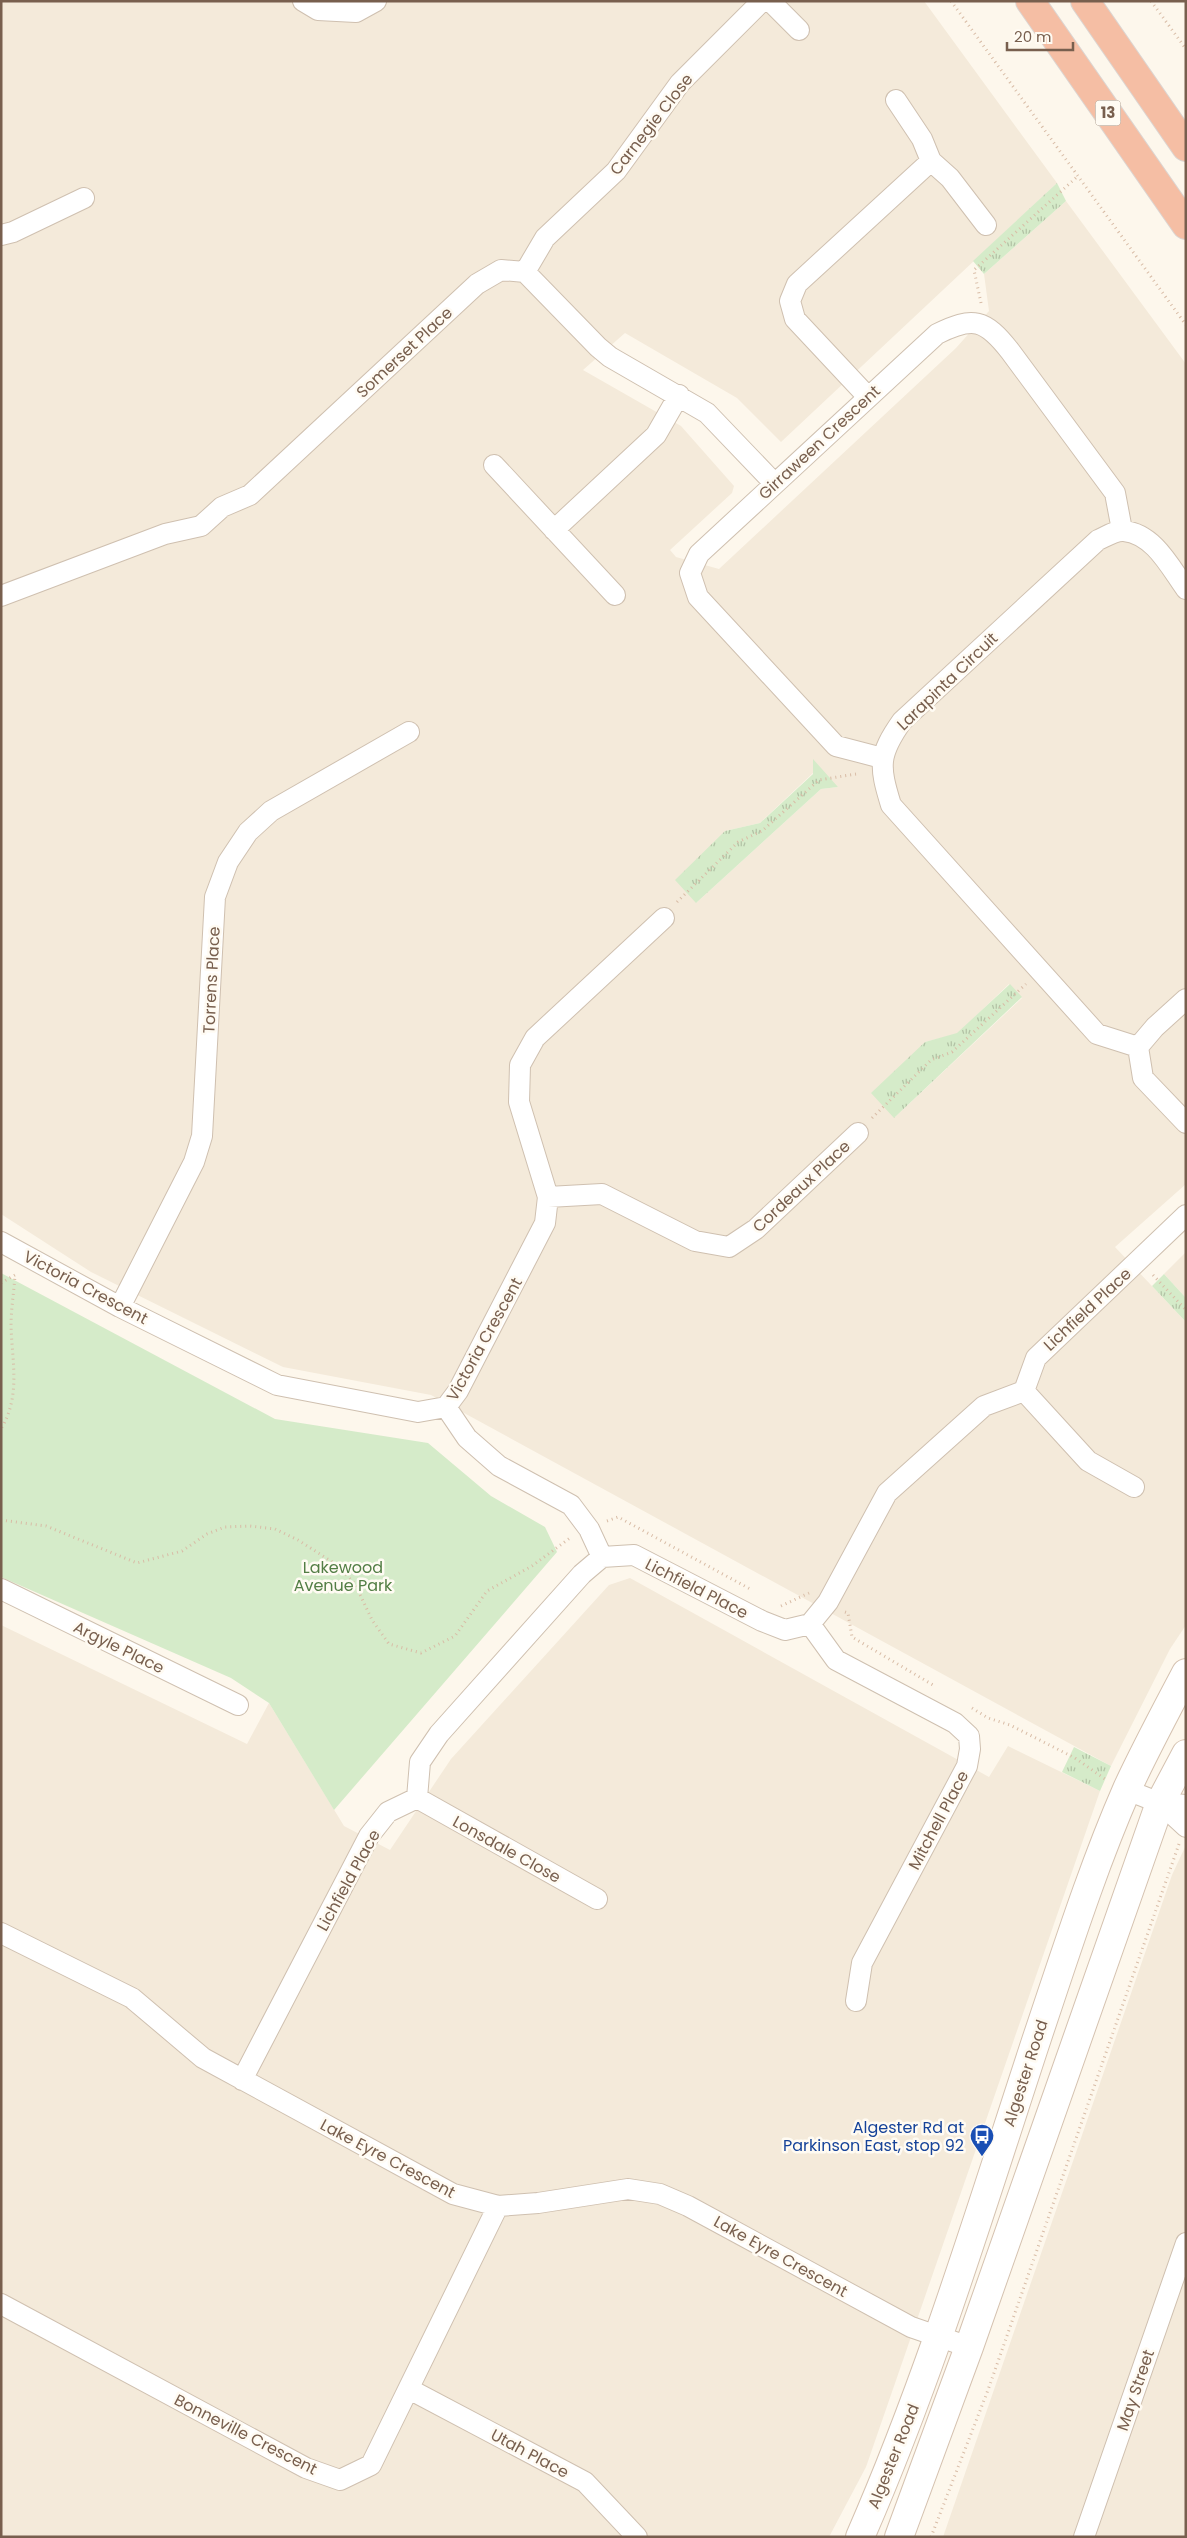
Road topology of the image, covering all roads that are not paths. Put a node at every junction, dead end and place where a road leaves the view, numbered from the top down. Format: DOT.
graph roads {
  1 [pos="303,1"];
  2 [pos="376,1"];
  3 [pos="762,1"];
  4 [pos="770,1"];
  5 [pos="1030,1"];
  6 [pos="1085,1"];
  7 [pos="798,30"];
  8 [pos="896,100"];
  9 [pos="1186,147"];
  10 [pos="931,161"];
  11 [pos="84,198"];
  12 [pos="1186,224"];
  13 [pos="986,225"];
  14 [pos="1,235"];
  15 [pos="525,272"];
  16 [pos="679,395"];
  17 [pos="868,397"];
  18 [pos="494,466"];
  19 [pos="774,483"];
  20 [pos="554,530"];
  21 [pos="1122,530"];
  22 [pos="1186,589"];
  23 [pos="614,595"];
  24 [pos="1,596"];
  25 [pos="409,732"];
  26 [pos="875,757"];
  27 [pos="664,918"];
  28 [pos="1186,999"];
  29 [pos="1138,1047"];
  30 [pos="1186,1123"];
  31 [pos="858,1133"];
  32 [pos="548,1197"];
  33 [pos="1186,1215"];
  34 [pos="1,1242"];
  35 [pos="120,1307"];
  36 [pos="1024,1391"];
  37 [pos="446,1407"];
  38 [pos="1134,1487"];
  39 [pos="602,1557"];
  40 [pos="1,1590"];
  41 [pos="810,1624"];
  42 [pos="1186,1673"];
  43 [pos="238,1705"];
  44 [pos="1186,1754"];
  45 [pos="1118,1785"];
  46 [pos="417,1798"];
  47 [pos="1173,1804"];
  48 [pos="1185,1827"];
  49 [pos="597,1899"];
  50 [pos="1,1933"];
  51 [pos="856,2001"];
  52 [pos="242,2080"];
  53 [pos="498,2206"];
  54 [pos="1186,2243"];
  55 [pos="1,2304"];
  56 [pos="938,2337"];
  57 [pos="969,2347"];
  58 [pos="409,2389"];
  59 [pos="637,2537"];
  60 [pos="860,2537"];
  61 [pos="899,2537"];
  62 [pos="1084,2537"];
  1 -- 2 [label="street"];
  3 -- 15 [label="street, Carnegie Close"];
  4 -- 7 [label="street"];
  5 -- 12 [label="highway, 13"];
  6 -- 9 [label="highway"];
  8 -- 10 [label="street"];
  10 -- 13 [label="street"];
  10 -- 17 [label="street"];
  11 -- 14 [label="street"];
  15 -- 16 [label="street"];
  15 -- 24 [label="street, Somerset Place"];
  16 -- 19 [label="street"];
  16 -- 20 [label="street"];
  17 -- 19 [label="street, Girraween Crescent"];
  17 -- 21 [label="street, Girraween Crescent"];
  18 -- 20 [label="street"];
  19 -- 26 [label="street, Girraween Crescent"];
  20 -- 23 [label="street"];
  21 -- 22 [label="street"];
  21 -- 26 [label="street, Larapinta Circuit"];
  25 -- 35 [label="street, Torrens Place"];
  26 -- 29 [label="street, Larapinta Circuit"];
  27 -- 32 [label="street, Victoria Crescent"];
  28 -- 29 [label="street"];
  29 -- 30 [label="street"];
  31 -- 32 [label="street, Cordeaux Place"];
  32 -- 37 [label="street, Victoria Crescent"];
  33 -- 36 [label="street, Lichfield Place"];
  34 -- 35 [label="street, Victoria Crescent"];
  35 -- 37 [label="street, Victoria Crescent"];
  36 -- 38 [label="street"];
  36 -- 41 [label="street"];
  37 -- 39 [label="street"];
  39 -- 41 [label="street, Lichfield Place"];
  39 -- 46 [label="street"];
  40 -- 43 [label="street, Argyle Place"];
  41 -- 51 [label="street, Mitchell Place"];
  42 -- 45 [label="main road, Algester Road"];
  44 -- 47 [label="main road, Algester Road"];
  45 -- 47 [label="street"];
  45 -- 56 [label="main road, Algester Road"];
  46 -- 49 [label="street, Lonsdale Close"];
  46 -- 52 [label="street, Lichfield Place"];
  47 -- 48 [label="street"];
  47 -- 57 [label="main road, Algester Road"];
  50 -- 52 [label="street, Lake Eyre Crescent"];
  52 -- 53 [label="street, Lake Eyre Crescent"];
  53 -- 56 [label="street, Lake Eyre Crescent"];
  53 -- 58 [label="street, Bonneville Crescent"];
  54 -- 62 [label="street, May Street"];
  55 -- 58 [label="street, Bonneville Crescent"];
  56 -- 57 [label="street, Lake Eyre Crescent"];
  56 -- 60 [label="main road, Algester Road"];
  57 -- 61 [label="main road, Algester Road"];
  58 -- 59 [label="street, Utah Place"];
}
